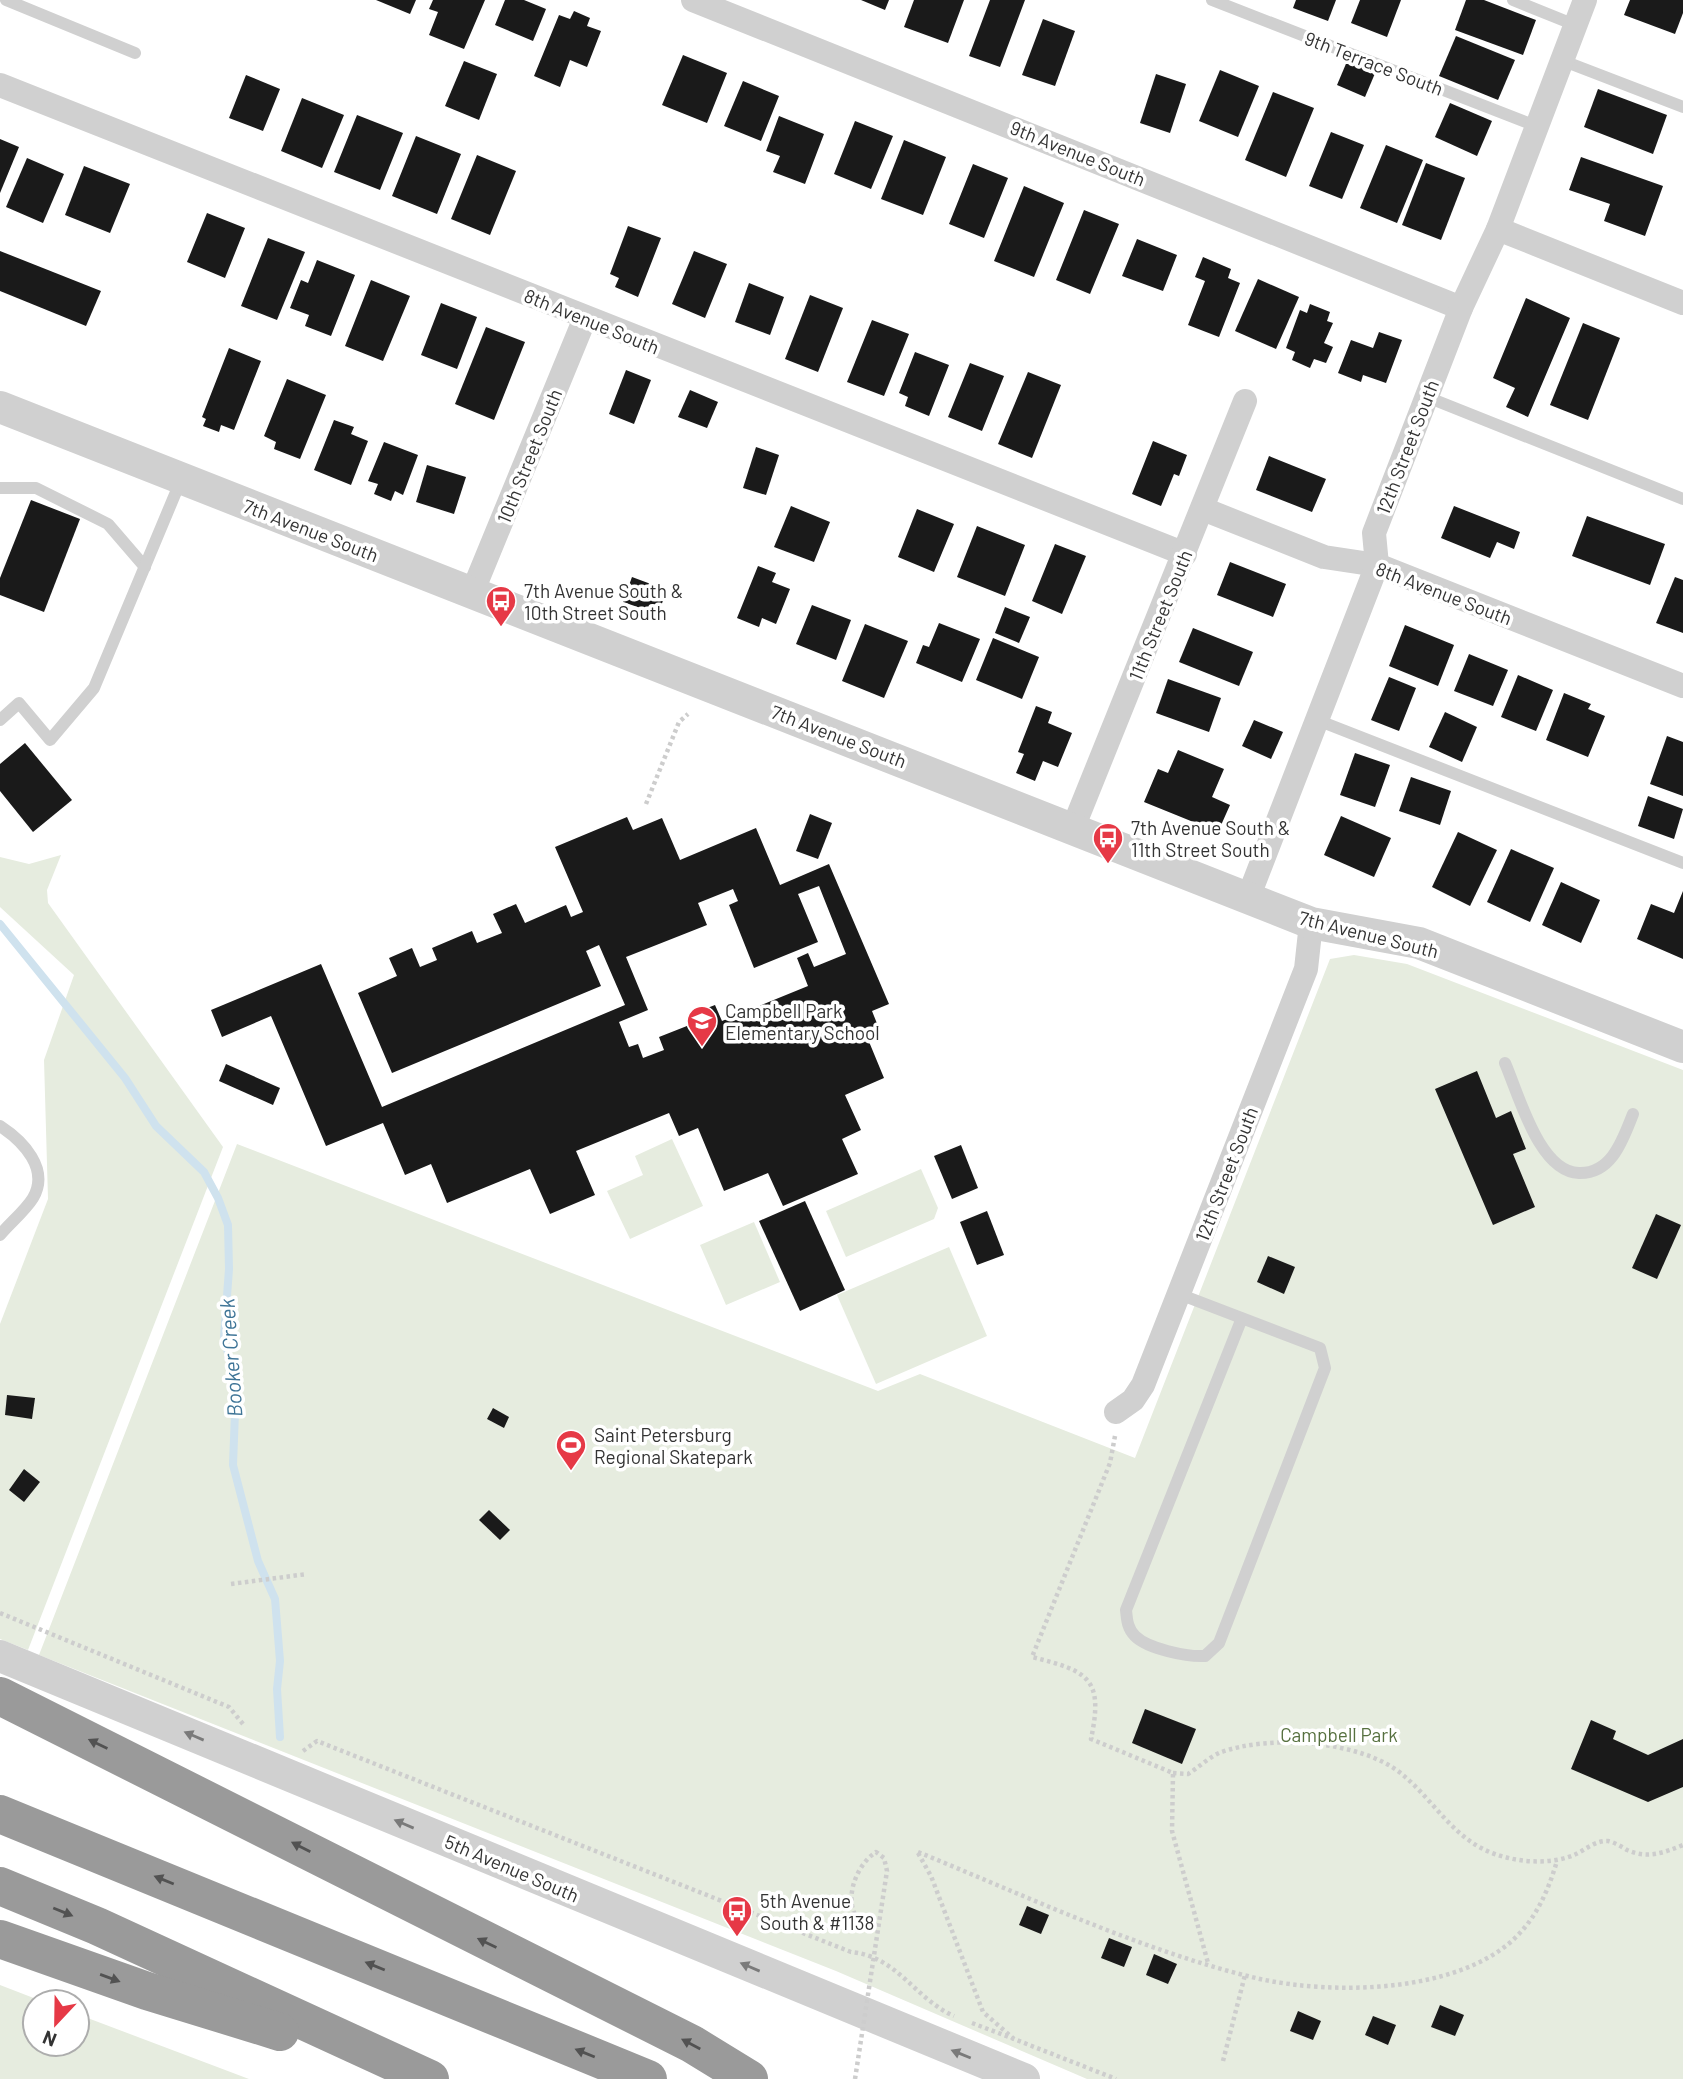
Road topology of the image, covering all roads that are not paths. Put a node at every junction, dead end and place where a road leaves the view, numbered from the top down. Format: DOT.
graph roads {
  1 [pos="6,0"];
  2 [pos="693,0"];
  3 [pos="1212,0"];
  4 [pos="1513,0"];
  5 [pos="1585,0"];
  6 [pos="739,8"];
  7 [pos="1575,24"];
  8 [pos="135,53"];
  9 [pos="1562,60"];
  10 [pos="0,85"];
  11 [pos="1683,107"];
  12 [pos="1536,127"];
  13 [pos="1498,229"];
  14 [pos="1683,303"];
  15 [pos="1461,308"];
  16 [pos="585,318"];
  17 [pos="1427,397"];
  18 [pos="1245,401"];
  19 [pos="0,407"];
  20 [pos="181,480"];
  21 [pos="0,488"];
  22 [pos="1683,499"];
  23 [pos="1203,509"];
  24 [pos="1185,554"];
  25 [pos="1377,565"];
  26 [pos="145,567"];
  27 [pos="472,593"];
  28 [pos="1683,686"];
  29 [pos="0,720"];
  30 [pos="1317,720"];
  31 [pos="1073,828"];
  32 [pos="1683,863"];
  33 [pos="1248,898"];
  34 [pos="1311,923"];
  35 [pos="1683,1047"];
  36 [pos="1505,1063"];
  37 [pos="1633,1114"];
  38 [pos="0,1126"];
  39 [pos="0,1235"];
  40 [pos="1179,1294"];
  41 [pos="1242,1318"];
  42 [pos="1116,1412"];
  43 [pos="0,1656"];
  44 [pos="0,1696"];
  45 [pos="0,1814"];
  46 [pos="0,1886"];
  47 [pos="0,1939"];
  48 [pos="429,2079"];
  49 [pos="648,2079"];
  50 [pos="749,2079"];
  51 [pos="1024,2079"];
  1 -- 8 [label="lane"];
  2 -- 6 [label="street, 9th Avenue South"];
  3 -- 12 [label="lane, 9th Terrace South"];
  4 -- 7 [label="lane"];
  5 -- 7 [label="street, 12th Street South"];
  6 -- 15 [label="street, 9th Avenue South"];
  7 -- 9 [label="street, 12th Street South"];
  9 -- 11 [label="lane"];
  9 -- 12 [label="street, 12th Street South"];
  10 -- 16 [label="street, 8th Avenue South"];
  12 -- 13 [label="street, 12th Street South"];
  13 -- 14 [label="street"];
  13 -- 15 [label="street, 12th Street South"];
  15 -- 17 [label="street, 12th Street South"];
  16 -- 24 [label="street, 8th Avenue South"];
  16 -- 27 [label="street, 10th Street South"];
  17 -- 22 [label="lane"];
  17 -- 25 [label="street, 12th Street South"];
  18 -- 23 [label="street, 11th Street South"];
  19 -- 20 [label="street, 7th Avenue South"];
  20 -- 26 [label="lane"];
  20 -- 27 [label="street, 7th Avenue South"];
  21 -- 26 [label="lane"];
  23 -- 24 [label="street, 11th Street South"];
  23 -- 25 [label="street, 8th Avenue South"];
  24 -- 31 [label="street, 11th Street South"];
  25 -- 28 [label="street, 8th Avenue South"];
  25 -- 30 [label="street, 12th Street South"];
  26 -- 29 [label="lane"];
  27 -- 31 [label="street, 7th Avenue South"];
  30 -- 32 [label="lane"];
  30 -- 33 [label="street, 12th Street South"];
  31 -- 33 [label="street, 7th Avenue South"];
  33 -- 34 [label="street, 7th Avenue South"];
  34 -- 35 [label="street, 7th Avenue South"];
  34 -- 40 [label="street, 12th Street South"];
  36 -- 37 [label="lane"];
  38 -- 39 [label="lane"];
  40 -- 41 [label="lane"];
  40 -- 42 [label="street, 12th Street South"];
  41 -- 41 [label="lane"];
  51 -- 43 [label="street, 5th Avenue South, one-way"];
  50 -- 44 [label="highway, one-way"];
  49 -- 45 [label="highway, one-way"];
  46 -- 48 [label="highway, one-way"];
  47 -- 48 [label="highway, one-way"];
}
